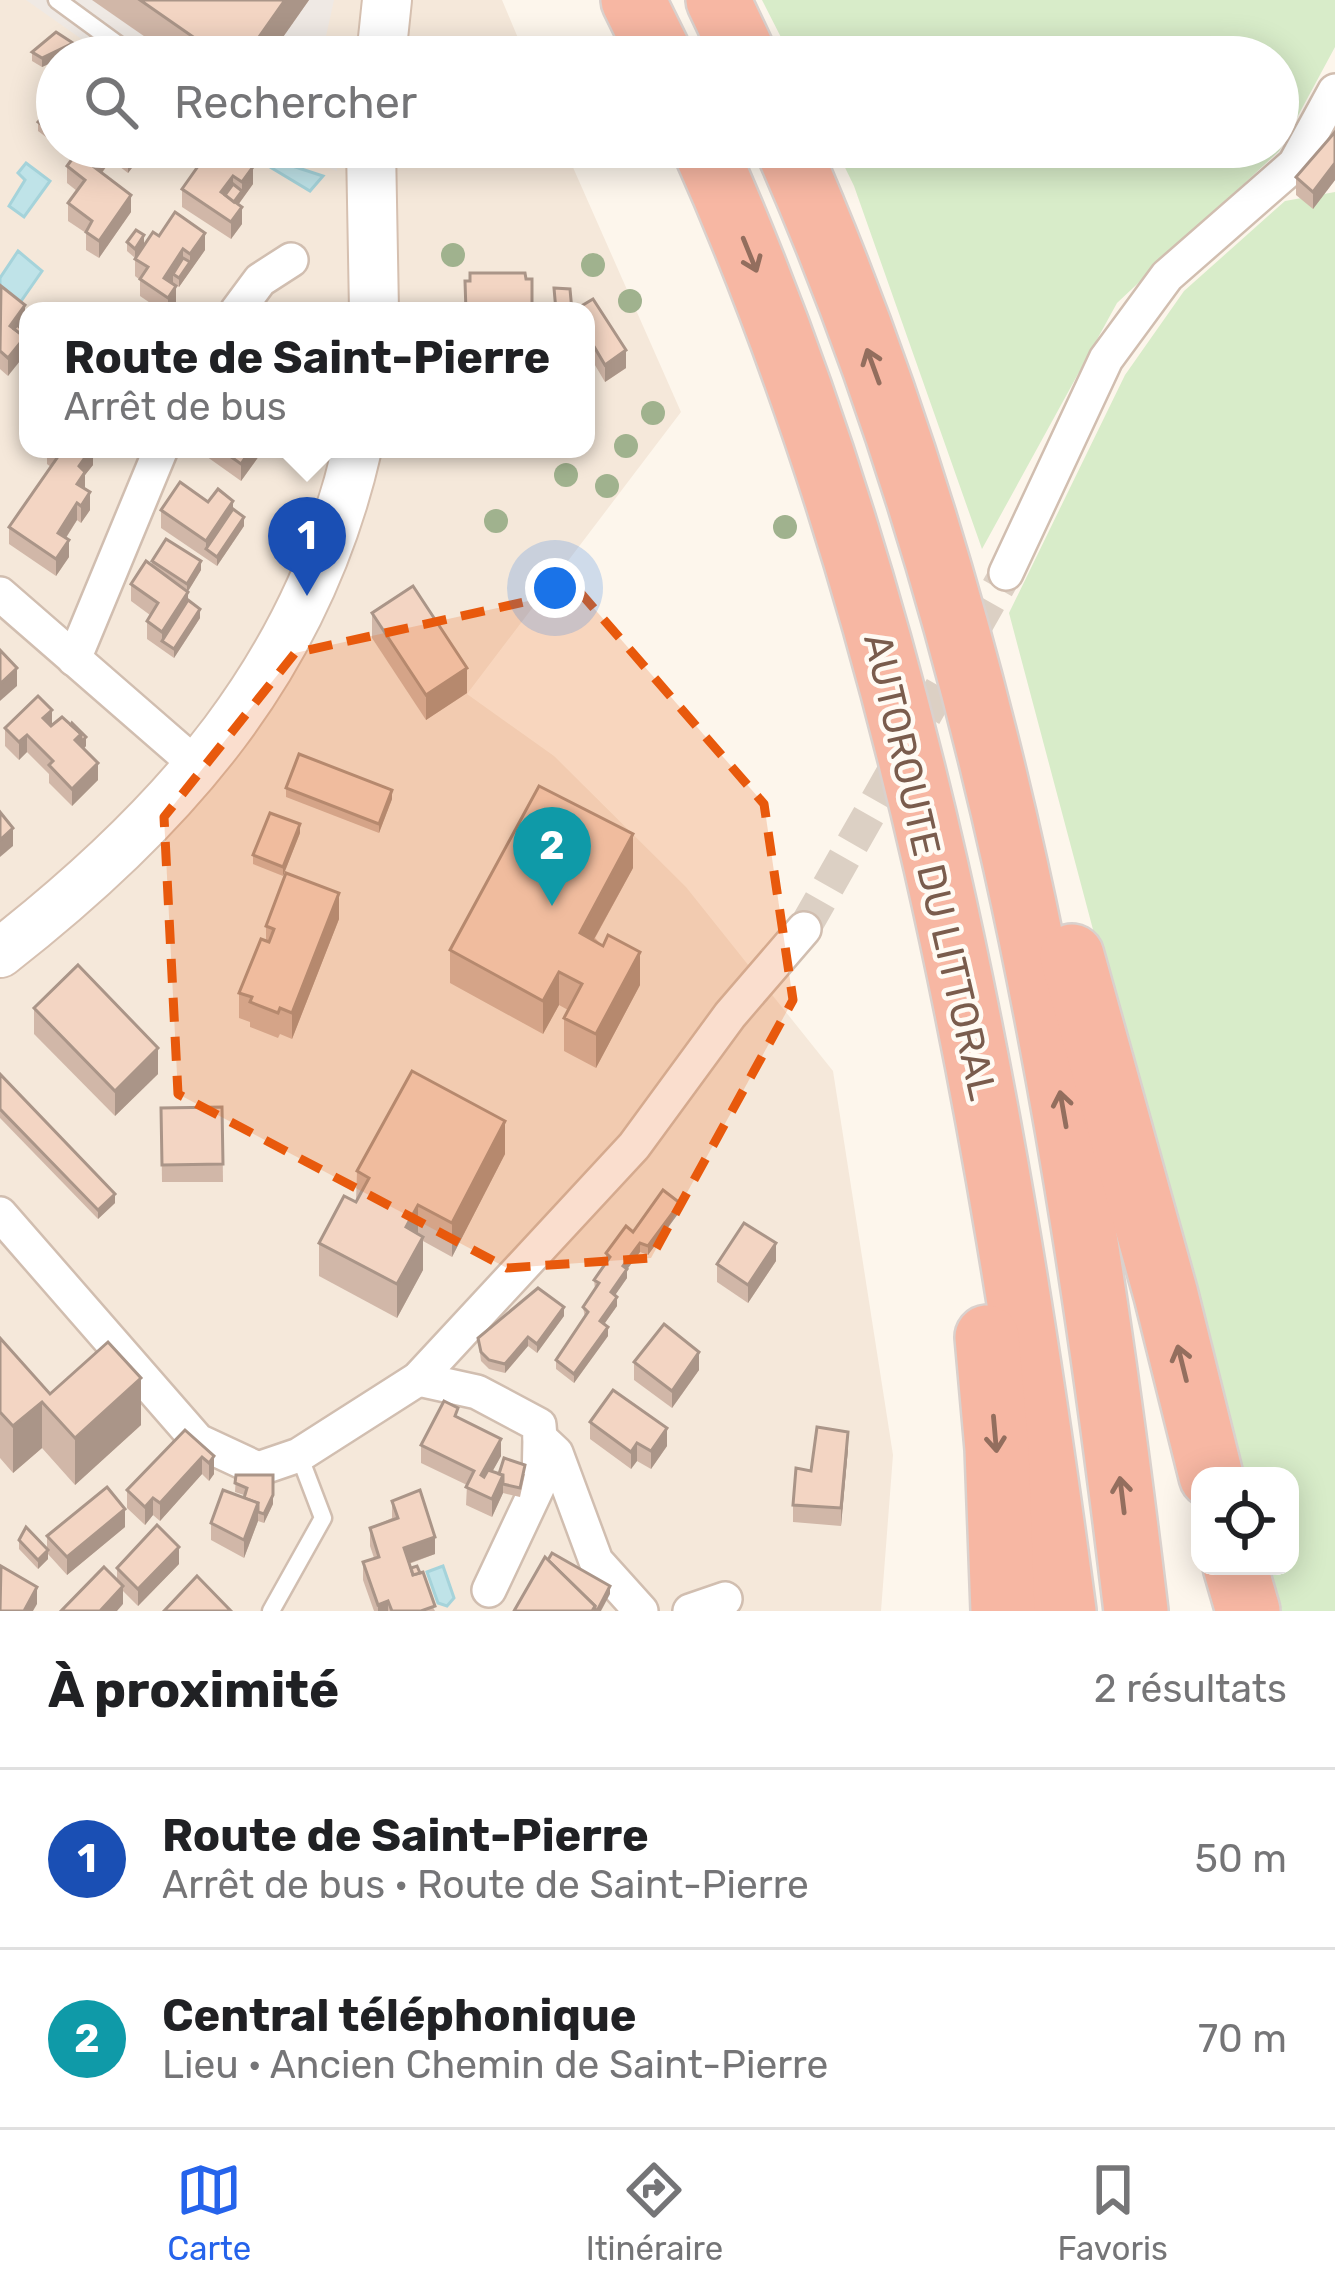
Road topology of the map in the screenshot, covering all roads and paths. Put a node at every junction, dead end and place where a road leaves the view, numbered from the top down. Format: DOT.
graph roads {
  1 [pos="57,0"];
  2 [pos="387,0"];
  3 [pos="633,0"];
  4 [pos="718,0"];
  5 [pos="106,36"];
  6 [pos="383,36"];
  7 [pos="651,36"];
  8 [pos="735,36"];
  9 [pos="1335,91"];
  10 [pos="1299,157"];
  11 [pos="371,168"];
  12 [pos="713,168"];
  13 [pos="796,168"];
  14 [pos="1290,168"];
  15 [pos="291,260"];
  16 [pos="244,302"];
  17 [pos="374,302"];
  18 [pos="902,451"];
  19 [pos="157,458"];
  20 [pos="355,458"];
  21 [pos="1006,573"];
  22 [pos="0,594"];
  23 [pos="884,653"];
  24 [pos="74,659"];
  25 [pos="200,768"];
  26 [pos="804,929"];
  27 [pos="0,952"];
  28 [pos="0,1214"];
  29 [pos="418,1379"];
  30 [pos="539,1438"];
  31 [pos="299,1455"];
  32 [pos="1209,1467"];
  33 [pos="1238,1575"];
  34 [pos="489,1590"];
  35 [pos="725,1599"];
  36 [pos="271,1611"];
  37 [pos="641,1611"];
  38 [pos="691,1611"];
  39 [pos="1003,1611"];
  40 [pos="1064,1611"];
  41 [pos="1136,1611"];
  42 [pos="1248,1611"];
  1 -- 5 [label="lane"];
  2 -- 6 [label="main road"];
  3 -- 7 [label="highway"];
  4 -- 8 [label="highway"];
  9 -- 10 [label="street"];
  11 -- 17 [label="main road"];
  12 -- 23 [label="highway, AUTOROUTE DU LITTORAL, one-way"];
  18 -- 13 [label="highway, AUTOROUTE DU LITTORAL, one-way"];
  14 -- 21 [label="street"];
  15 -- 16 [label="street"];
  32 -- 18 [label="highway, one-way"];
  41 -- 18 [label="highway, AUTOROUTE DU LITTORAL, one-way"];
  19 -- 24 [label="street"];
  20 -- 25 [label="main road"];
  22 -- 24 [label="street"];
  23 -- 39 [label="highway, one-way"];
  23 -- 40 [label="highway, AUTOROUTE DU LITTORAL"];
  24 -- 25 [label="street"];
  25 -- 27 [label="main road"];
  26 -- 29 [label="street"];
  28 -- 31 [label="street"];
  29 -- 30 [label="street"];
  29 -- 31 [label="street"];
  30 -- 34 [label="street"];
  30 -- 37 [label="street"];
  31 -- 36 [label="lane"];
  33 -- 42 [label="highway"];
  35 -- 38 [label="street"];
}
